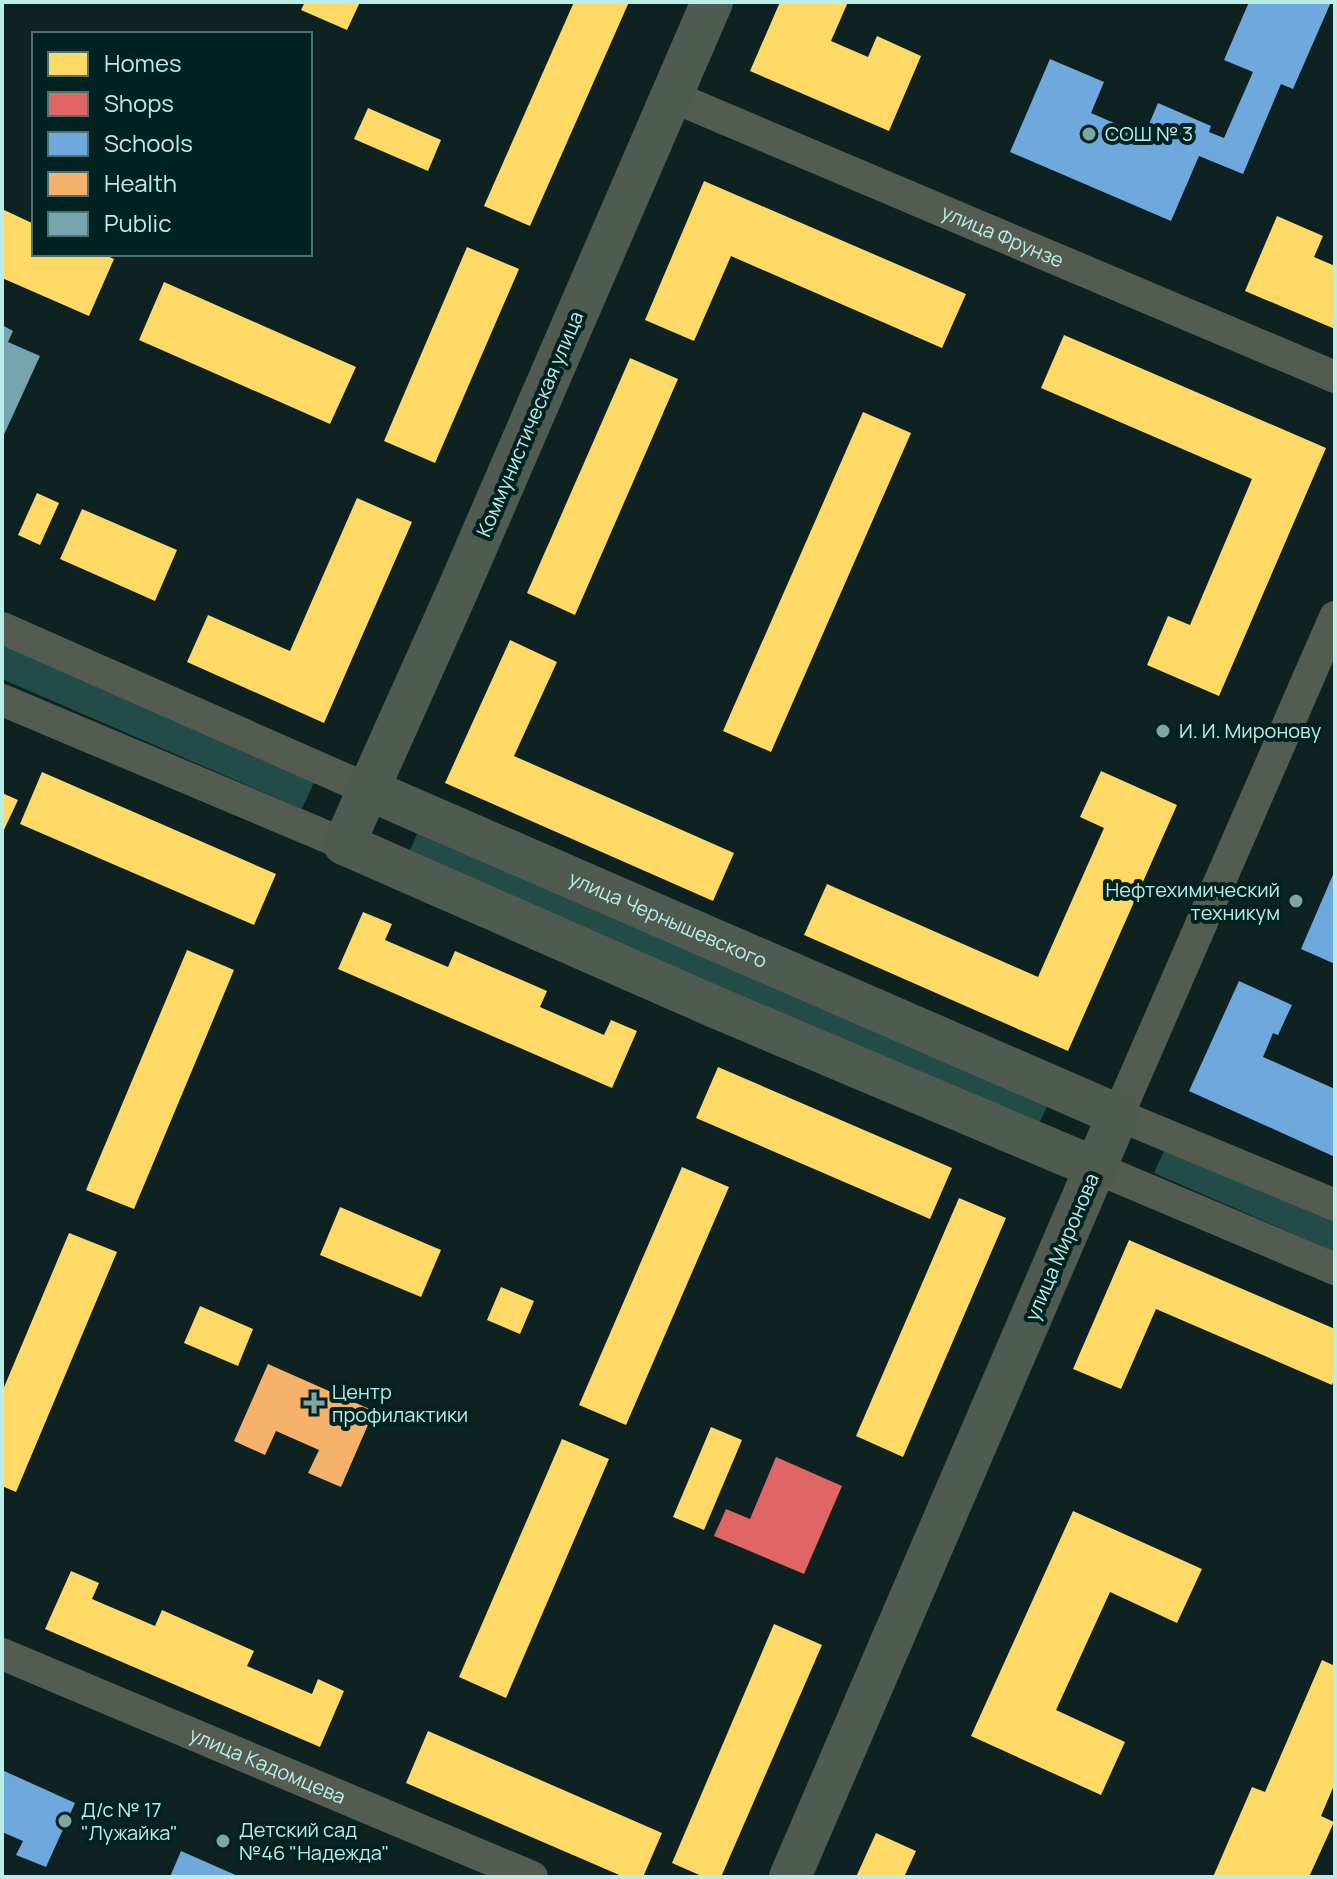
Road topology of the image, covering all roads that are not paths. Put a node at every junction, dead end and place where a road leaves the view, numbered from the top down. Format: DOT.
graph roads {
  1 [pos="712,2"];
  2 [pos="671,96"];
  3 [pos="1335,377"];
  4 [pos="1335,617"];
  5 [pos="2,628"];
  6 [pos="2,700"];
  7 [pos="367,789"];
  8 [pos="344,844"];
  9 [pos="1118,1115"];
  10 [pos="1096,1168"];
  11 [pos="1335,1205"];
  12 [pos="1335,1269"];
  13 [pos="2,1654"];
  14 [pos="532,1877"];
  15 [pos="790,1877"];
  1 -- 2 [label="main road, Коммунистическая улица"];
  2 -- 3 [label="street, улица Фрунзе"];
  2 -- 7 [label="main road, Коммунистическая улица"];
  4 -- 9 [label="street, улица Миронова"];
  5 -- 7 [label="street, улица Чернышевского"];
  6 -- 8 [label="street"];
  7 -- 8 [label="main road, Коммунистическая улица"];
  7 -- 9 [label="main road, улица Чернышевского"];
  8 -- 10 [label="main road"];
  9 -- 10 [label="main road, улица Миронова"];
  9 -- 11 [label="street, улица Чернышевского"];
  10 -- 12 [label="street"];
  10 -- 15 [label="main road, улица Миронова"];
  13 -- 14 [label="street, улица Кадомцева"];
}
